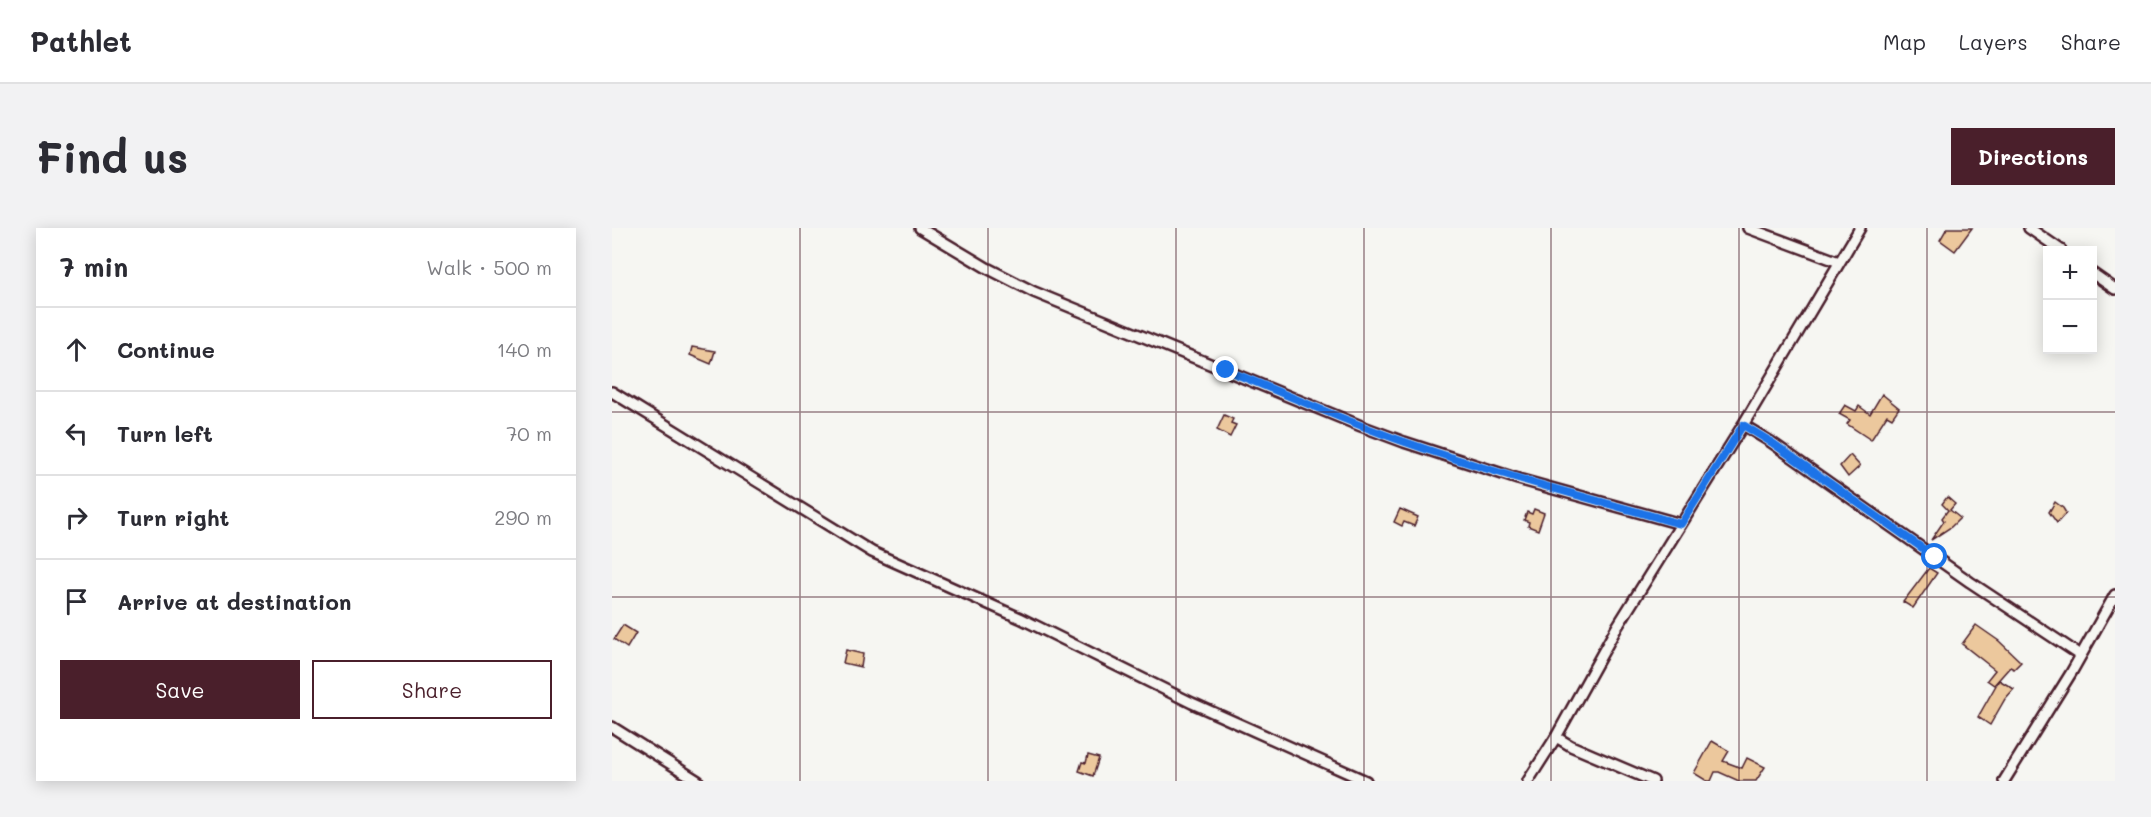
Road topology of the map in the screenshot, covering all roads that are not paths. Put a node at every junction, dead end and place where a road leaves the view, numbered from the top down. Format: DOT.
graph roads {
  1 [pos="920,228"];
  2 [pos="1748,228"];
  3 [pos="1860,228"];
  4 [pos="2029,228"];
  5 [pos="2055,246"];
  6 [pos="1839,262"];
  7 [pos="2097,276"];
  8 [pos="2115,289"];
  9 [pos="612,392"];
  10 [pos="1743,425"];
  11 [pos="1681,524"];
  12 [pos="2115,595"];
  13 [pos="2080,655"];
  14 [pos="612,728"];
  15 [pos="1556,737"];
  16 [pos="698,781"];
  17 [pos="1366,781"];
  18 [pos="1528,781"];
  19 [pos="1653,781"];
  20 [pos="2004,781"];
  1 -- 11 [label="street"];
  2 -- 6 [label="street"];
  3 -- 6 [label="street"];
  4 -- 5 [label="street"];
  6 -- 10 [label="street"];
  7 -- 8 [label="street"];
  9 -- 17 [label="street"];
  10 -- 11 [label="street"];
  10 -- 13 [label="street"];
  11 -- 15 [label="street"];
  12 -- 13 [label="street"];
  13 -- 20 [label="street"];
  14 -- 16 [label="street"];
  15 -- 18 [label="street"];
  15 -- 19 [label="street"];
}
